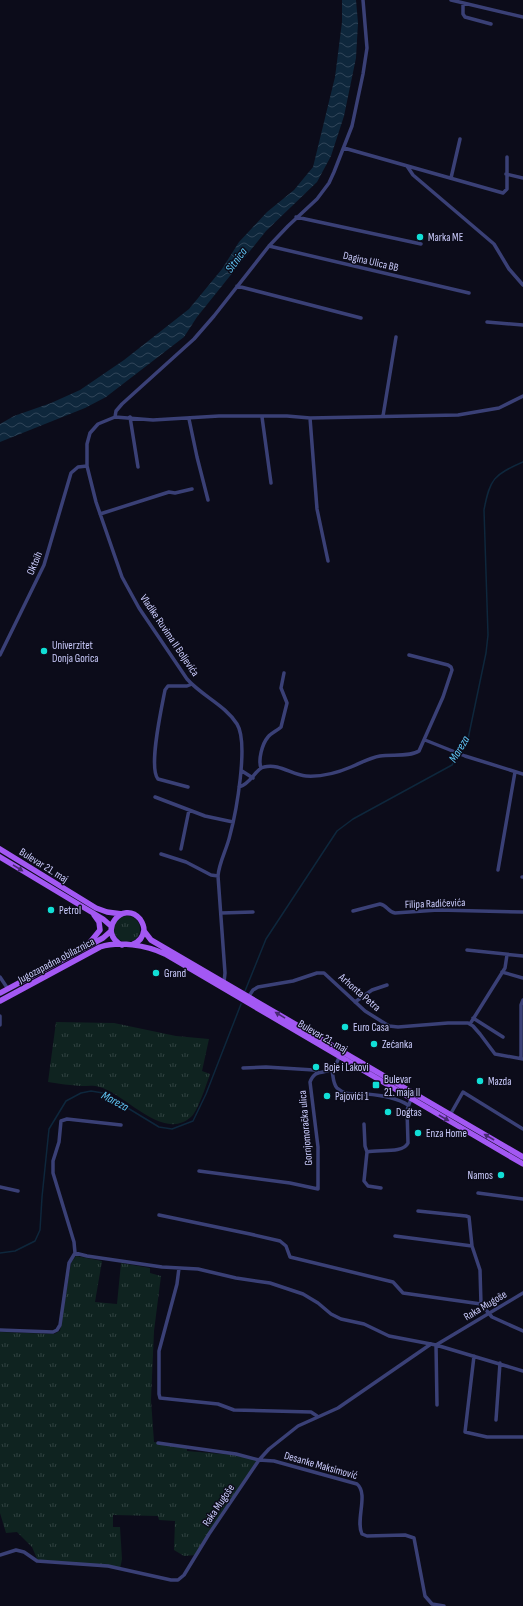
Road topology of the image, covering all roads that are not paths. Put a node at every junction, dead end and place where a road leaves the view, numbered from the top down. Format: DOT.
graph roads {
  1 [pos="363,0"];
  2 [pos="451,0"];
  3 [pos="456,1"];
  4 [pos="463,3"];
  5 [pos="523,17"];
  6 [pos="491,24"];
  7 [pos="460,139"];
  8 [pos="344,148"];
  9 [pos="507,157"];
  10 [pos="407,166"];
  11 [pos="506,174"];
  12 [pos="451,178"];
  13 [pos="523,178"];
  14 [pos="296,217"];
  15 [pos="421,244"];
  16 [pos="269,246"];
  17 [pos="523,285"];
  18 [pos="237,286"];
  19 [pos="469,293"];
  20 [pos="361,318"];
  21 [pos="487,322"];
  22 [pos="523,326"];
  23 [pos="396,337"];
  24 [pos="523,396"];
  25 [pos="115,416"];
  26 [pos="383,416"];
  27 [pos="130,417"];
  28 [pos="262,417"];
  29 [pos="310,418"];
  30 [pos="189,419"];
  31 [pos="87,466"];
  32 [pos="138,467"];
  33 [pos="271,483"];
  34 [pos="192,489"];
  35 [pos="208,500"];
  36 [pos="100,514"];
  37 [pos="328,561"];
  38 [pos="0,655"];
  39 [pos="409,655"];
  40 [pos="284,673"];
  41 [pos="192,684"];
  42 [pos="424,740"];
  43 [pos="261,768"];
  44 [pos="242,771"];
  45 [pos="515,772"];
  46 [pos="523,774"];
  47 [pos="253,778"];
  48 [pos="188,787"];
  49 [pos="239,787"];
  50 [pos="155,797"];
  51 [pos="189,810"];
  52 [pos="233,822"];
  53 [pos="0,849"];
  54 [pos="181,849"];
  55 [pos="161,854"];
  56 [pos="0,857"];
  57 [pos="498,870"];
  58 [pos="218,876"];
  59 [pos="353,911"];
  60 [pos="91,912"];
  61 [pos="253,912"];
  62 [pos="523,912"];
  63 [pos="220,913"];
  64 [pos="122,914"];
  65 [pos="111,929"];
  66 [pos="144,931"];
  67 [pos="123,945"];
  68 [pos="131,945"];
  69 [pos="86,947"];
  70 [pos="468,950"];
  71 [pos="507,955"];
  72 [pos="523,956"];
  73 [pos="502,972"];
  74 [pos="0,977"];
  75 [pos="523,978"];
  76 [pos="224,982"];
  77 [pos="387,985"];
  78 [pos="8,989"];
  79 [pos="0,993"];
  80 [pos="249,996"];
  81 [pos="523,1000"];
  82 [pos="0,1001"];
  83 [pos="355,1002"];
  84 [pos="0,1016"];
  85 [pos="474,1018"];
  86 [pos="470,1024"];
  87 [pos="0,1025"];
  88 [pos="503,1037"];
  89 [pos="340,1057"];
  90 [pos="522,1058"];
  91 [pos="243,1068"];
  92 [pos="332,1070"];
  93 [pos="318,1072"];
  94 [pos="411,1098"];
  95 [pos="408,1105"];
  96 [pos="450,1115"];
  97 [pos="364,1124"];
  98 [pos="121,1125"];
  99 [pos="523,1129"];
  100 [pos="367,1152"];
  101 [pos="523,1157"];
  102 [pos="523,1164"];
  103 [pos="199,1171"];
  104 [pos="0,1186"];
  105 [pos="381,1188"];
  106 [pos="18,1191"];
  107 [pos="478,1193"];
  108 [pos="523,1199"];
  109 [pos="418,1211"];
  110 [pos="159,1215"];
  111 [pos="395,1236"];
  112 [pos="472,1246"];
  113 [pos="75,1253"];
  114 [pos="179,1268"];
  115 [pos="523,1293"];
  116 [pos="481,1304"];
  117 [pos="489,1314"];
  118 [pos="0,1330"];
  119 [pos="523,1331"];
  120 [pos="431,1344"];
  121 [pos="436,1345"];
  122 [pos="474,1356"];
  123 [pos="500,1363"];
  124 [pos="523,1371"];
  125 [pos="436,1405"];
  126 [pos="317,1416"];
  127 [pos="496,1420"];
  128 [pos="523,1437"];
  129 [pos="158,1443"];
  130 [pos="260,1460"];
  131 [pos="0,1555"];
  132 [pos="444,1606"];
  1 -- 8 [label="street"];
  2 -- 3 [label="street"];
  3 -- 4 [label="street"];
  4 -- 5 [label="street"];
  4 -- 6 [label="street"];
  7 -- 12 [label="street"];
  8 -- 10 [label="street"];
  8 -- 14 [label="street"];
  9 -- 11 [label="street"];
  10 -- 12 [label="street"];
  10 -- 17 [label="street"];
  11 -- 12 [label="street"];
  11 -- 13 [label="street"];
  14 -- 15 [label="street"];
  14 -- 16 [label="street"];
  16 -- 18 [label="street"];
  16 -- 19 [label="street, Dagina Ulica BB"];
  18 -- 20 [label="street"];
  18 -- 25 [label="street"];
  21 -- 22 [label="street"];
  23 -- 26 [label="street"];
  24 -- 26 [label="street"];
  25 -- 27 [label="street"];
  25 -- 31 [label="street, Vladike Ruvima II Boljevića"];
  26 -- 29 [label="street"];
  27 -- 30 [label="street"];
  27 -- 32 [label="street"];
  28 -- 29 [label="street"];
  28 -- 30 [label="street"];
  28 -- 33 [label="street"];
  29 -- 37 [label="street"];
  30 -- 35 [label="street"];
  31 -- 36 [label="street, Vladike Ruvima II Boljevića"];
  31 -- 38 [label="street, Oktoih"];
  34 -- 36 [label="street"];
  36 -- 41 [label="street, Vladike Ruvima II Boljevića"];
  39 -- 42 [label="street"];
  40 -- 43 [label="street"];
  41 -- 44 [label="street, Vladike Ruvima II Boljevića"];
  41 -- 48 [label="street"];
  42 -- 43 [label="street"];
  42 -- 45 [label="street"];
  43 -- 47 [label="street"];
  44 -- 47 [label="street"];
  44 -- 49 [label="street, Vladike Ruvima II Boljevića"];
  45 -- 46 [label="street"];
  45 -- 57 [label="street"];
  47 -- 49 [label="street"];
  49 -- 52 [label="street, Vladike Ruvima II Boljevića"];
  50 -- 51 [label="street"];
  51 -- 52 [label="street"];
  51 -- 54 [label="street"];
  52 -- 58 [label="street, Vladike Ruvima II Boljevića"];
  53 -- 64 [label="main road, Bulevar 21. maj"];
  55 -- 58 [label="street"];
  56 -- 60 [label="main road, Bulevar 21. maj, one-way"];
  58 -- 63 [label="street, Vladike Ruvima II Boljevića"];
  59 -- 62 [label="street, Filipa Radičevića"];
  60 -- 65 [label="main road, Bulevar 21. maj"];
  60 -- 69 [label="main road"];
  61 -- 63 [label="street"];
  63 -- 76 [label="street, Vladike Ruvima II Boljevića"];
  64 -- 65 [label="main road"];
  64 -- 66 [label="main road"];
  65 -- 67 [label="main road"];
  65 -- 69 [label="main road, Jugozapadna obilaznica"];
  66 -- 68 [label="main road"];
  66 -- 76 [label="main road, Bulevar 21. maj"];
  67 -- 68 [label="main road"];
  67 -- 82 [label="main road, Jugozapadna obilaznica"];
  68 -- 89 [label="main road, Bulevar 21. maj"];
  69 -- 78 [label="main road, Jugozapadna obilaznica"];
  70 -- 71 [label="street"];
  71 -- 72 [label="street"];
  71 -- 73 [label="street"];
  73 -- 75 [label="street"];
  73 -- 85 [label="street"];
  74 -- 78 [label="street"];
  76 -- 80 [label="main road, Bulevar 21. maj"];
  77 -- 83 [label="street"];
  78 -- 79 [label="main road, Jugozapadna obilaznica"];
  80 -- 83 [label="street, Arhonta Petra"];
  96 -- 80 [label="main road, Bulevar 21. maj, one-way"];
  81 -- 90 [label="street"];
  83 -- 86 [label="street, Arhonta Petra"];
  84 -- 87 [label="street"];
  85 -- 86 [label="street"];
  85 -- 88 [label="street"];
  86 -- 90 [label="street"];
  89 -- 92 [label="street"];
  89 -- 94 [label="main road, Bulevar 21. maj"];
  91 -- 93 [label="street"];
  92 -- 93 [label="street"];
  92 -- 95 [label="street"];
  93 -- 103 [label="street, Gornjomoračka ulica"];
  94 -- 95 [label="street"];
  94 -- 102 [label="main road, Bulevar 21. maj, one-way"];
  95 -- 100 [label="street"];
  96 -- 99 [label="street"];
  101 -- 96 [label="main road, Bulevar 21. maj, one-way"];
  97 -- 100 [label="street"];
  98 -- 113 [label="street"];
  100 -- 105 [label="street"];
  104 -- 106 [label="street"];
  107 -- 108 [label="street"];
  109 -- 112 [label="street"];
  110 -- 116 [label="street"];
  111 -- 112 [label="street"];
  112 -- 116 [label="street"];
  113 -- 114 [label="street"];
  113 -- 118 [label="street"];
  114 -- 120 [label="street"];
  114 -- 126 [label="street"];
  115 -- 117 [label="street, Raka Mugoše"];
  116 -- 117 [label="street"];
  117 -- 119 [label="street"];
  117 -- 121 [label="street, Raka Mugoše"];
  120 -- 121 [label="street"];
  120 -- 126 [label="street, Raka Mugoše"];
  121 -- 122 [label="street"];
  121 -- 125 [label="street"];
  122 -- 123 [label="street"];
  122 -- 128 [label="street"];
  123 -- 124 [label="street"];
  123 -- 127 [label="street"];
  126 -- 130 [label="street, Raka Mugoše"];
  129 -- 130 [label="street"];
  130 -- 131 [label="street, Raka Mugoše"];
  130 -- 132 [label="street, Desanke Maksimović"];
}
